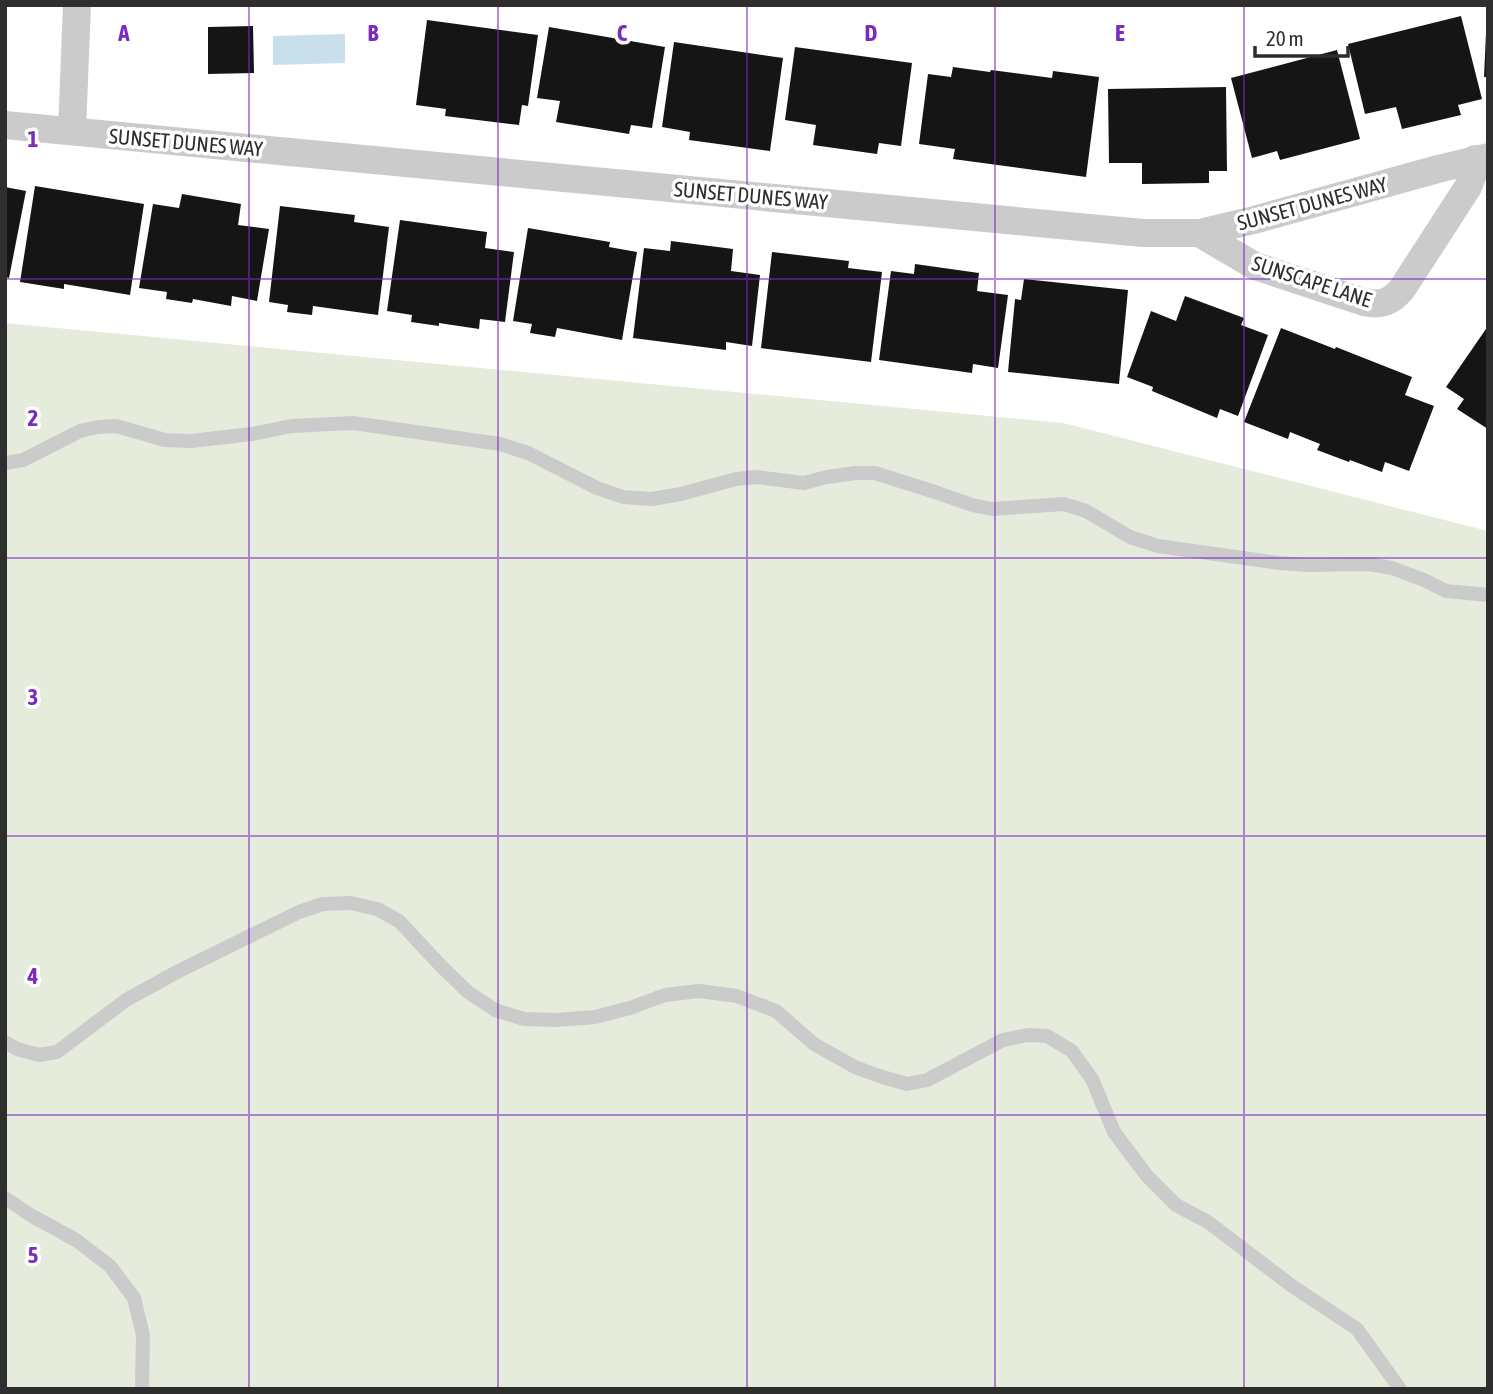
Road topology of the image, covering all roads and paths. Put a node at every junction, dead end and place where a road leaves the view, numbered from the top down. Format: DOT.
graph roads {
  1 [pos="77,5"];
  2 [pos="5,125"];
  3 [pos="72,131"];
  4 [pos="1481,158"];
  5 [pos="1199,233"];
  6 [pos="5,463"];
  7 [pos="1488,595"];
  8 [pos="5,1042"];
  9 [pos="5,1198"];
  10 [pos="142,1389"];
  11 [pos="1400,1389"];
  1 -- 3 [label="street"];
  2 -- 3 [label="street, SUNSET DUNES WAY"];
  3 -- 5 [label="street, SUNSET DUNES WAY"];
  4 -- 5 [label="street, SUNSET DUNES WAY"];
  4 -- 5 [label="street, SUNSCAPE LANE"];
  6 -- 7 [label="lane"];
  8 -- 11 [label="lane"];
  9 -- 10 [label="lane"];
}
